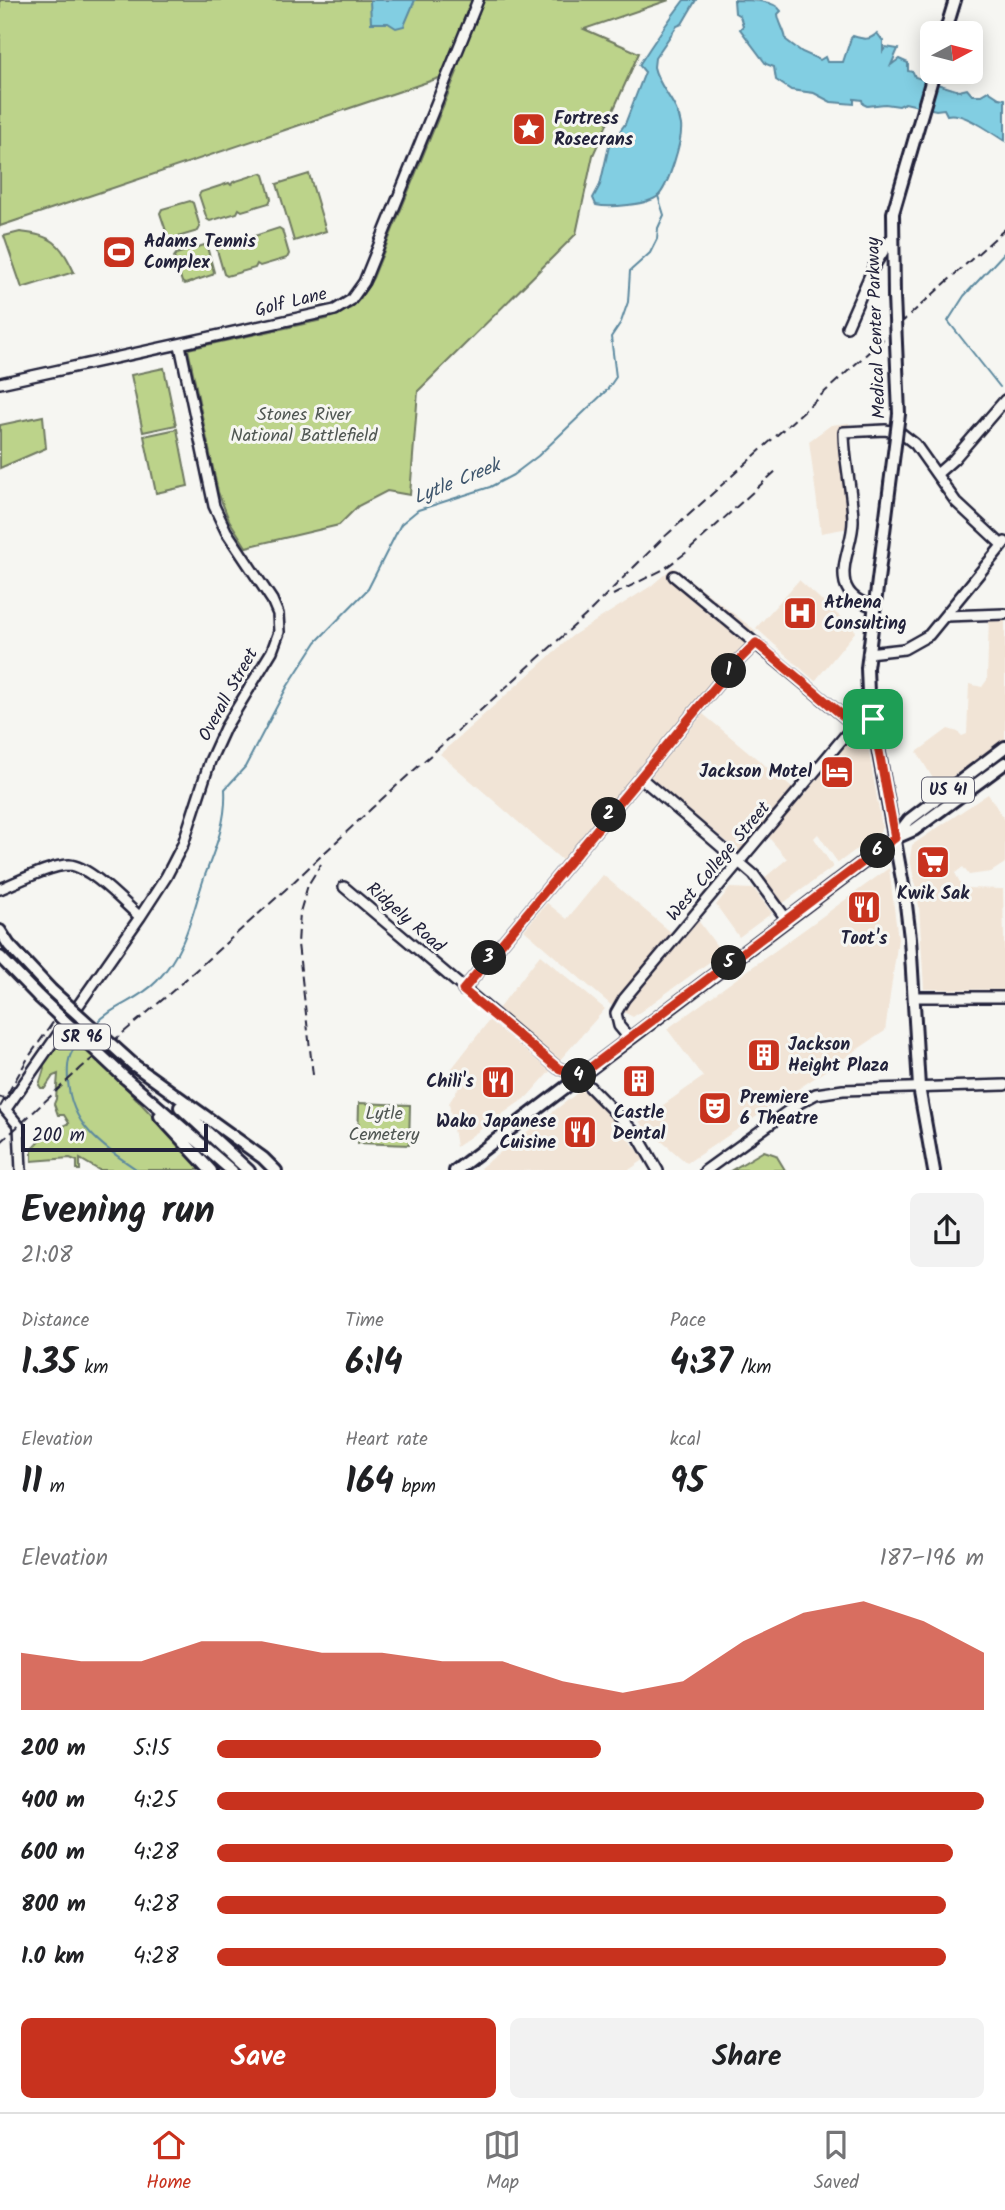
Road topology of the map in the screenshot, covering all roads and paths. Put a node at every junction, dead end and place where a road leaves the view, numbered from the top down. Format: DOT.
graph roads {
  1 [pos="478,0"];
  2 [pos="955,0"];
  3 [pos="949,21"];
  4 [pos="930,84"];
  5 [pos="891,239"];
  6 [pos="847,327"];
  7 [pos="180,345"];
  8 [pos="0,383"];
  9 [pos="1005,400"];
  10 [pos="937,474"];
  11 [pos="1004,544"];
  12 [pos="674,576"];
  13 [pos="873,606"];
  14 [pos="1005,614"];
  15 [pos="946,616"];
  16 [pos="756,643"];
  17 [pos="868,653"];
  18 [pos="873,719"];
  19 [pos="854,725"];
  20 [pos="1005,747"];
  21 [pos="1005,763"];
  22 [pos="640,778"];
  23 [pos="895,838"];
  24 [pos="740,862"];
  25 [pos="344,887"];
  26 [pos="0,889"];
  27 [pos="140,918"];
  28 [pos="787,920"];
  29 [pos="0,930"];
  30 [pos="0,957"];
  31 [pos="463,990"];
  32 [pos="914,997"];
  33 [pos="1005,997"];
  34 [pos="629,1038"];
  35 [pos="134,1065"];
  36 [pos="579,1076"];
  37 [pos="125,1078"];
  38 [pos="1005,1085"];
  39 [pos="919,1087"];
  40 [pos="3,1106"];
  41 [pos="462,1168"];
  42 [pos="21,1170"];
  43 [pos="210,1170"];
  44 [pos="231,1170"];
  45 [pos="248,1170"];
  46 [pos="275,1170"];
  47 [pos="657,1170"];
  48 [pos="706,1170"];
  49 [pos="934,1170"];
  1 -- 7 [label="street, Golf Lane"];
  2 -- 3 [label="main road"];
  4 -- 5 [label="main road, Medical Center Parkway"];
  5 -- 6 [label="street"];
  5 -- 13 [label="main road, Medical Center Parkway, bridge"];
  7 -- 8 [label="street, Golf Lane"];
  7 -- 27 [label="street, Overall Street"];
  9 -- 10 [label="street"];
  10 -- 11 [label="street"];
  10 -- 13 [label="street"];
  11 -- 15 [label="street"];
  12 -- 16 [label="street"];
  13 -- 17 [label="main road, Medical Center Parkway"];
  14 -- 15 [label="street"];
  15 -- 17 [label="street"];
  16 -- 19 [label="street"];
  16 -- 22 [label="street"];
  17 -- 18 [label="main road, Medical Center Parkway"];
  18 -- 19 [label="street"];
  18 -- 23 [label="main road, Medical Center Parkway"];
  19 -- 24 [label="street, West College Street"];
  20 -- 23 [label="main road, US 41"];
  21 -- 23 [label="main road, US 41"];
  22 -- 24 [label="street"];
  22 -- 31 [label="street"];
  23 -- 28 [label="main road, US 41"];
  23 -- 32 [label="main road, Medical Center Parkway"];
  24 -- 28 [label="street"];
  24 -- 34 [label="street, West College Street"];
  25 -- 31 [label="street, Ridgely Road"];
  26 -- 27 [label="street"];
  27 -- 40 [label="street, Overall Street"];
  28 -- 34 [label="main road, US 41"];
  29 -- 35 [label="main road, SR 96, bridge"];
  30 -- 37 [label="main road, SR 96, bridge"];
  31 -- 36 [label="street, Ridgely Road"];
  32 -- 33 [label="street"];
  32 -- 39 [label="main road, Medical Center Parkway"];
  34 -- 36 [label="main road, US 41"];
  35 -- 45 [label="main road, SR 96"];
  35 -- 46 [label="main road"];
  36 -- 41 [label="main road, US 41"];
  36 -- 47 [label="street, Ridgely Road"];
  37 -- 43 [label="main road"];
  37 -- 44 [label="main road, SR 96"];
  38 -- 39 [label="street"];
  39 -- 48 [label="street"];
  39 -- 49 [label="main road, Medical Center Parkway"];
  40 -- 42 [label="street"];
}
